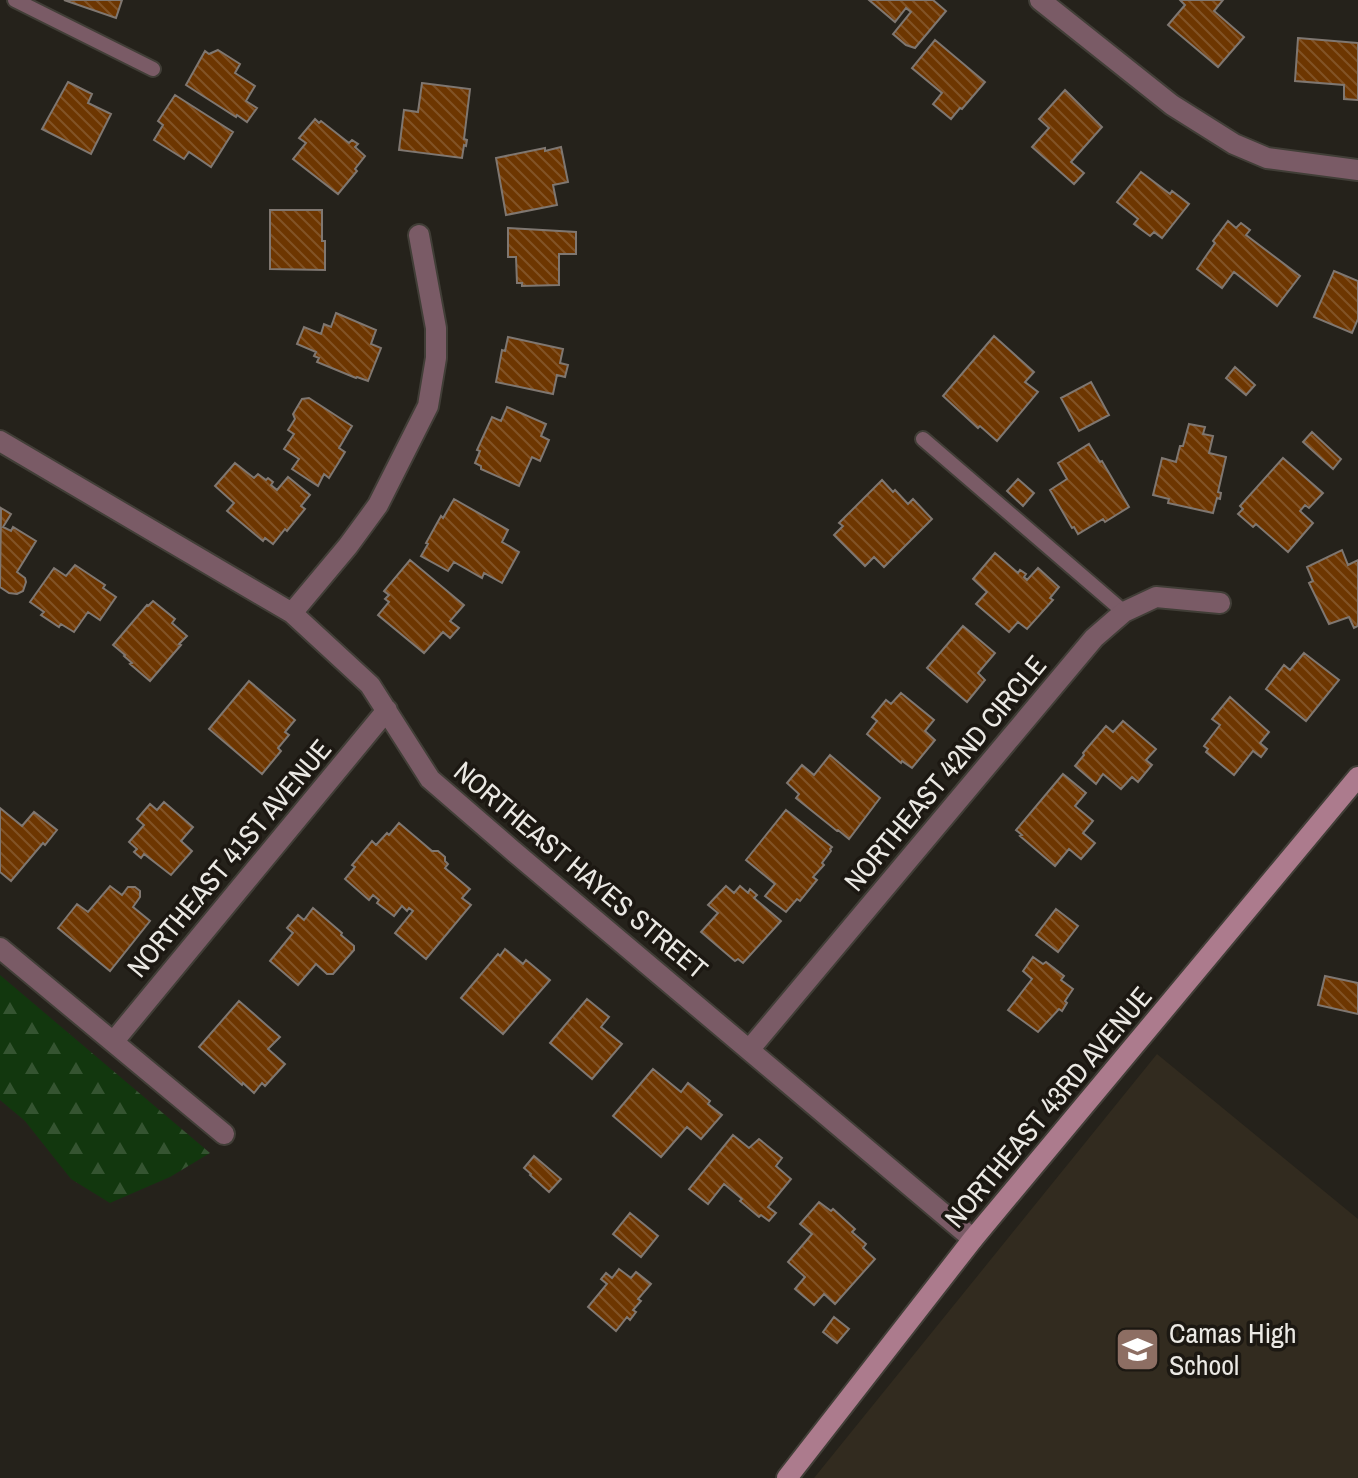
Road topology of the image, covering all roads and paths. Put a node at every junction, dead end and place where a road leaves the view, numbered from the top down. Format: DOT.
graph roads {
  1 [pos="15,0"];
  2 [pos="1040,0"];
  3 [pos="153,69"];
  4 [pos="1358,170"];
  5 [pos="419,235"];
  6 [pos="923,439"];
  7 [pos="0,441"];
  8 [pos="1220,603"];
  9 [pos="1124,612"];
  10 [pos="292,613"];
  11 [pos="387,710"];
  12 [pos="1358,777"];
  13 [pos="0,948"];
  14 [pos="114,1041"];
  15 [pos="749,1050"];
  16 [pos="224,1134"];
  17 [pos="973,1239"];
  18 [pos="787,1478"];
  1 -- 3 [label="lane"];
  2 -- 4 [label="street"];
  5 -- 10 [label="street"];
  6 -- 9 [label="lane"];
  7 -- 10 [label="street, NORTHEAST HAYES STREET"];
  8 -- 9 [label="street, NORTHEAST 42ND CIRCLE"];
  9 -- 15 [label="street, NORTHEAST 42ND CIRCLE"];
  10 -- 11 [label="street, NORTHEAST HAYES STREET"];
  11 -- 14 [label="street, NORTHEAST 41ST AVENUE"];
  11 -- 15 [label="street, NORTHEAST HAYES STREET"];
  12 -- 17 [label="street, NORTHEAST 43RD AVENUE"];
  13 -- 14 [label="street"];
  14 -- 16 [label="street"];
  15 -- 17 [label="street, NORTHEAST HAYES STREET"];
  17 -- 18 [label="street, NORTHEAST 43RD AVENUE"];
}
